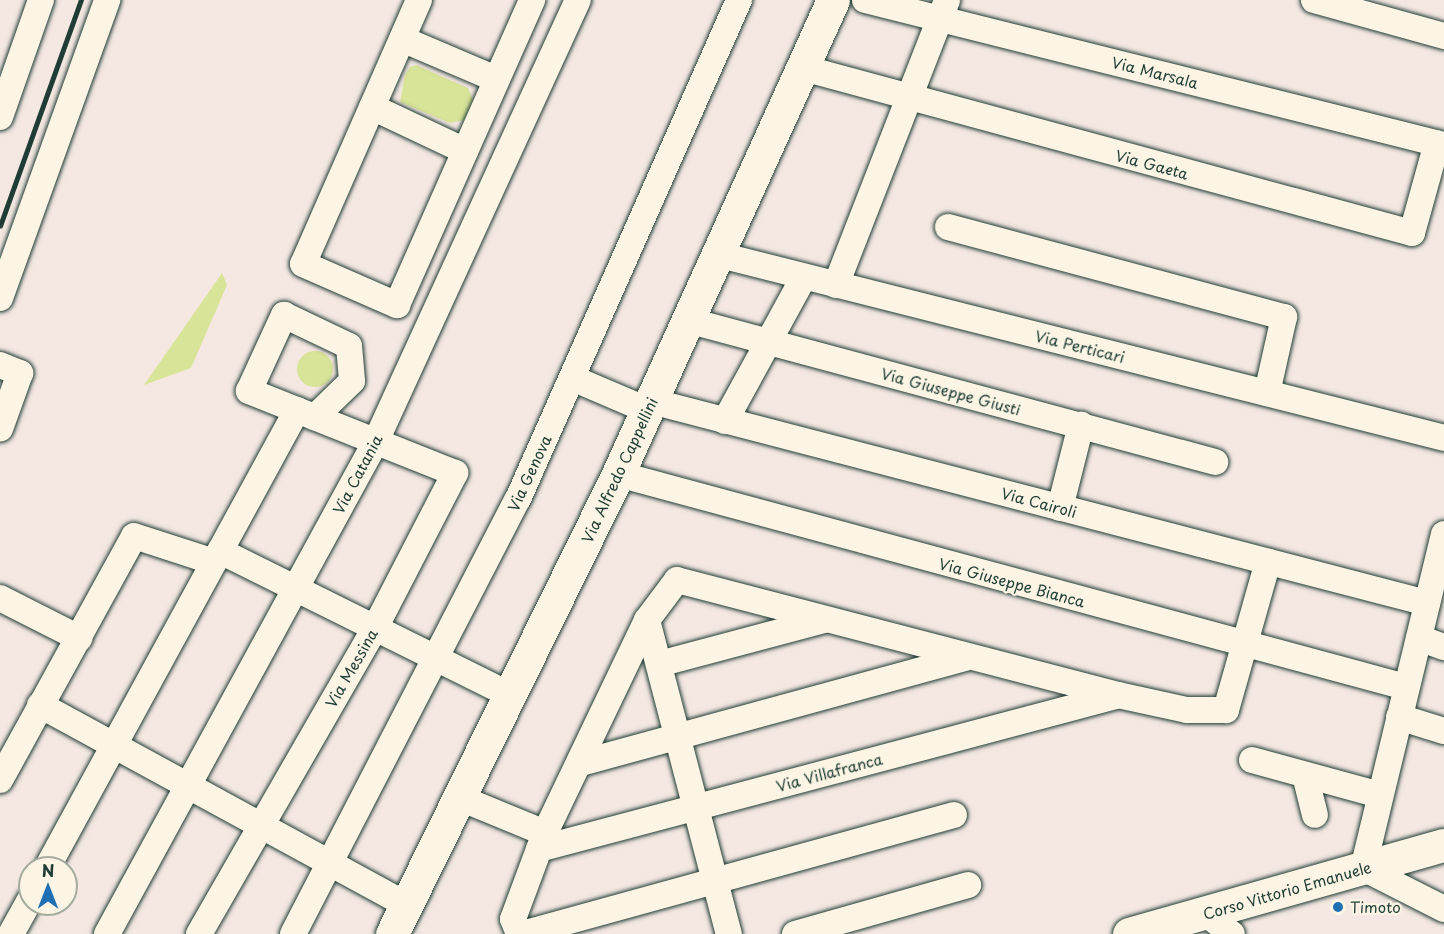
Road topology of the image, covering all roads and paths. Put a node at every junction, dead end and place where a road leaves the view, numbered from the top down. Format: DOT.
graph roads {
  1 [pos="41,0"];
  2 [pos="107,0"];
  3 [pos="419,0"];
  4 [pos="532,0"];
  5 [pos="578,0"];
  6 [pos="739,0"];
  7 [pos="833,0"];
  8 [pos="866,0"];
  9 [pos="1314,0"];
  10 [pos="944,9"];
  11 [pos="1444,36"];
  12 [pos="402,39"];
  13 [pos="803,68"];
  14 [pos="496,79"];
  15 [pos="909,99"];
  16 [pos="372,107"];
  17 [pos="0,117"];
  18 [pos="1440,144"];
  19 [pos="465,151"];
  20 [pos="948,227"];
  21 [pos="716,255"];
  22 [pos="804,277"];
  23 [pos="836,285"];
  24 [pos="0,298"];
  25 [pos="687,320"];
  26 [pos="768,342"];
  27 [pos="0,365"];
  28 [pos="572,378"];
  29 [pos="1267,393"];
  30 [pos="649,405"];
  31 [pos="725,421"];
  32 [pos="1081,425"];
  33 [pos="0,429"];
  34 [pos="1444,438"];
  35 [pos="376,441"];
  36 [pos="1215,462"];
  37 [pos="618,474"];
  38 [pos="1060,508"];
  39 [pos="1444,534"];
  40 [pos="217,556"];
  41 [pos="1268,562"];
  42 [pos="295,590"];
  43 [pos="0,598"];
  44 [pos="1427,603"];
  45 [pos="648,620"];
  46 [pos="824,620"];
  47 [pos="374,630"];
  48 [pos="1419,638"];
  49 [pos="79,639"];
  50 [pos="1247,646"];
  51 [pos="1444,647"];
  52 [pos="969,657"];
  53 [pos="436,660"];
  54 [pos="659,664"];
  55 [pos="1406,687"];
  56 [pos="510,695"];
  57 [pos="1118,695"];
  58 [pos="40,705"];
  59 [pos="1399,717"];
  60 [pos="1444,731"];
  61 [pos="678,736"];
  62 [pos="114,746"];
  63 [pos="1252,760"];
  64 [pos="581,763"];
  65 [pos="1305,775"];
  66 [pos="0,780"];
  67 [pos="188,786"];
  68 [pos="1380,795"];
  69 [pos="460,798"];
  70 [pos="696,808"];
  71 [pos="954,815"];
  72 [pos="1315,815"];
  73 [pos="260,825"];
  74 [pos="542,841"];
  75 [pos="1444,845"];
  76 [pos="54,856"];
  77 [pos="328,862"];
  78 [pos="1363,868"];
  79 [pos="715,881"];
  80 [pos="968,885"];
  81 [pos="407,905"];
  82 [pos="1444,909"];
  83 [pos="1204,913"];
  84 [pos="21,916"];
  85 [pos="12,933"];
  86 [pos="107,934"];
  87 [pos="199,934"];
  88 [pos="293,934"];
  89 [pos="392,934"];
  90 [pos="521,934"];
  91 [pos="729,934"];
  92 [pos="795,934"];
  93 [pos="1130,934"];
  94 [pos="1232,934"];
  1 -- 17 [label="street"];
  2 -- 24 [label="street"];
  3 -- 12 [label="street"];
  4 -- 14 [label="street"];
  5 -- 35 [label="street, Via Catania"];
  6 -- 28 [label="street, Via Genova"];
  7 -- 13 [label="street, Via Alfredo Cappellini"];
  8 -- 10 [label="street, Via Marsala"];
  9 -- 11 [label="street"];
  10 -- 15 [label="street"];
  10 -- 18 [label="street, Via Marsala"];
  12 -- 14 [label="street"];
  12 -- 16 [label="street"];
  13 -- 15 [label="street, Via Gaeta"];
  13 -- 21 [label="street, Via Alfredo Cappellini"];
  14 -- 19 [label="street"];
  15 -- 18 [label="street, Via Gaeta"];
  15 -- 23 [label="street"];
  16 -- 19 [label="street"];
  16 -- 19 [label="street"];
  20 -- 29 [label="street"];
  21 -- 22 [label="street, Via Perticari"];
  21 -- 25 [label="street, Via Alfredo Cappellini"];
  22 -- 23 [label="street, Via Perticari"];
  22 -- 26 [label="street"];
  23 -- 29 [label="street, Via Perticari"];
  25 -- 26 [label="street, Via Giuseppe Giusti"];
  25 -- 30 [label="street, Via Alfredo Cappellini"];
  26 -- 31 [label="street"];
  26 -- 32 [label="street, Via Giuseppe Giusti"];
  27 -- 33 [label="street"];
  28 -- 30 [label="street, Via Cairoli"];
  28 -- 53 [label="street, Via Genova"];
  29 -- 34 [label="street, Via Perticari"];
  30 -- 31 [label="street, Via Cairoli"];
  30 -- 37 [label="street, Via Alfredo Cappellini"];
  31 -- 38 [label="street, Via Cairoli"];
  32 -- 36 [label="street, Via Giuseppe Giusti"];
  32 -- 38 [label="street"];
  35 -- 40 [label="street"];
  35 -- 42 [label="street, Via Catania"];
  35 -- 47 [label="street, Via Messina"];
  37 -- 50 [label="street, Via Giuseppe Bianca"];
  37 -- 56 [label="street, Via Alfredo Cappellini"];
  38 -- 41 [label="street, Via Cairoli"];
  39 -- 44 [label="street"];
  40 -- 42 [label="street"];
  40 -- 49 [label="street"];
  40 -- 62 [label="street"];
  41 -- 44 [label="street, Via Cairoli"];
  41 -- 50 [label="street"];
  42 -- 47 [label="street"];
  42 -- 67 [label="street, Via Catania"];
  43 -- 49 [label="street"];
  44 -- 48 [label="street"];
  45 -- 46 [label="street"];
  45 -- 54 [label="street"];
  45 -- 64 [label="street"];
  46 -- 52 [label="street"];
  46 -- 54 [label="street"];
  47 -- 53 [label="street"];
  47 -- 73 [label="street, Via Messina"];
  48 -- 51 [label="street"];
  48 -- 55 [label="street"];
  49 -- 58 [label="street"];
  50 -- 55 [label="street, Via Giuseppe Bianca"];
  50 -- 57 [label="street"];
  52 -- 57 [label="street"];
  52 -- 61 [label="street"];
  53 -- 56 [label="street"];
  53 -- 77 [label="street, Via Genova"];
  54 -- 61 [label="street"];
  55 -- 59 [label="street"];
  56 -- 69 [label="street, Via Alfredo Cappellini"];
  57 -- 70 [label="street, Via Villafranca"];
  58 -- 62 [label="street"];
  58 -- 66 [label="street"];
  59 -- 60 [label="street"];
  59 -- 68 [label="street"];
  61 -- 64 [label="street"];
  61 -- 70 [label="street"];
  62 -- 67 [label="street"];
  62 -- 76 [label="street"];
  63 -- 65 [label="street"];
  64 -- 74 [label="street"];
  65 -- 68 [label="street"];
  65 -- 72 [label="street"];
  67 -- 73 [label="street"];
  67 -- 86 [label="street, Via Catania"];
  68 -- 78 [label="street"];
  69 -- 74 [label="street"];
  69 -- 81 [label="street, Via Alfredo Cappellini"];
  70 -- 74 [label="street, Via Villafranca"];
  70 -- 79 [label="street"];
  71 -- 79 [label="street"];
  73 -- 77 [label="street"];
  73 -- 87 [label="street, Via Messina"];
  74 -- 90 [label="street"];
  75 -- 78 [label="street, Corso Vittorio Emanuele"];
  77 -- 81 [label="street"];
  77 -- 88 [label="street, Via Genova"];
  78 -- 82 [label="street"];
  78 -- 83 [label="street, Corso Vittorio Emanuele"];
  79 -- 90 [label="street"];
  79 -- 91 [label="street"];
  80 -- 92 [label="street"];
  81 -- 89 [label="street, Via Alfredo Cappellini"];
  83 -- 93 [label="street, Corso Vittorio Emanuele"];
  83 -- 94 [label="street"];
  84 -- 85 [label="street"];
}
